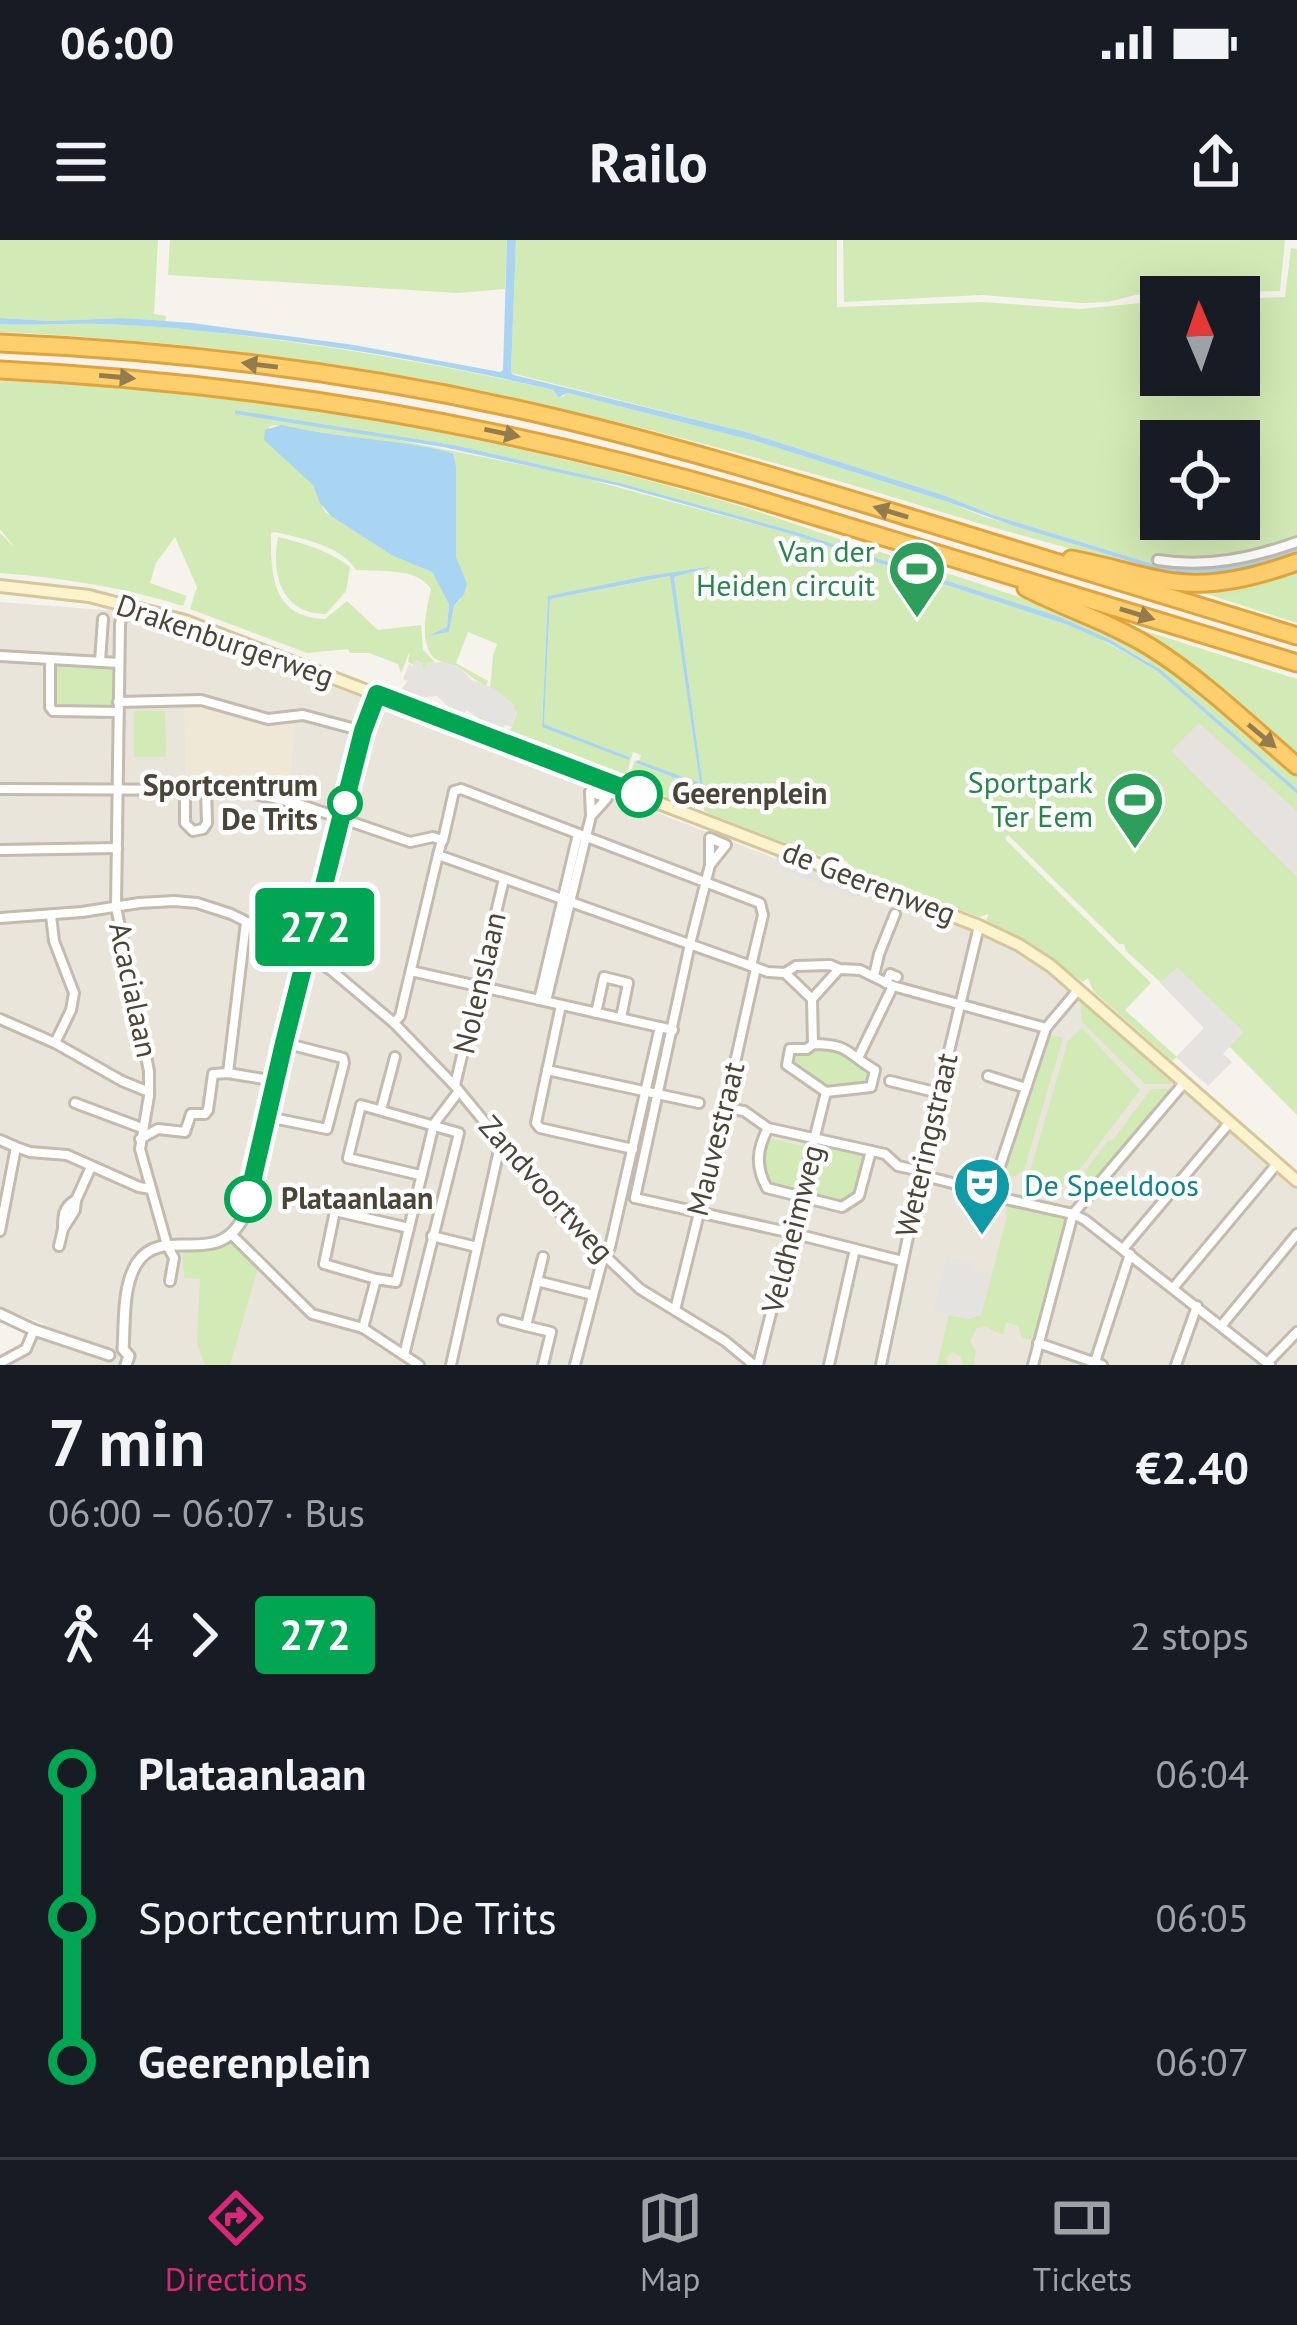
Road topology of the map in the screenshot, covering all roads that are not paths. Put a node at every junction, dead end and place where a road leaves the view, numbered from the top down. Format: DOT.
graph roads {
  1 [pos="0,343"];
  2 [pos="0,370"];
  3 [pos="1297,542"];
  4 [pos="1003,546"];
  5 [pos="1158,560"];
  6 [pos="1297,562"];
  7 [pos="986,568"];
  8 [pos="0,586"];
  9 [pos="124,605"];
  10 [pos="104,619"];
  11 [pos="1297,636"];
  12 [pos="0,656"];
  13 [pos="50,659"];
  14 [pos="100,661"];
  15 [pos="119,663"];
  16 [pos="1297,663"];
  17 [pos="377,694"];
  18 [pos="118,707"];
  19 [pos="363,731"];
  20 [pos="1297,766"];
  21 [pos="118,789"];
  22 [pos="185,789"];
  23 [pos="206,789"];
  24 [pos="0,790"];
  25 [pos="591,816"];
  26 [pos="341,820"];
  27 [pos="581,835"];
  28 [pos="442,840"];
  29 [pos="117,848"];
  30 [pos="0,850"];
  31 [pos="438,855"];
  32 [pos="710,865"];
  33 [pos="504,879"];
  34 [pos="705,883"];
  35 [pos="565,900"];
  36 [pos="116,907"];
  37 [pos="51,914"];
  38 [pos="895,914"];
  39 [pos="0,917"];
  40 [pos="246,922"];
  41 [pos="979,926"];
  42 [pos="690,944"];
  43 [pos="308,956"];
  44 [pos="753,967"];
  45 [pos="839,969"];
  46 [pos="411,971"];
  47 [pos="785,973"];
  48 [pos="887,977"];
  49 [pos="480,987"];
  50 [pos="1079,989"];
  51 [pos="812,999"];
  52 [pos="542,1001"];
  53 [pos="561,1005"];
  54 [pos="958,1006"];
  55 [pos="596,1013"];
  56 [pos="0,1018"];
  57 [pos="621,1018"];
  58 [pos="394,1023"];
  59 [pos="660,1027"];
  60 [pos="1046,1028"];
  61 [pos="673,1030"];
  62 [pos="55,1043"];
  63 [pos="284,1043"];
  64 [pos="813,1044"];
  65 [pos="859,1056"];
  66 [pos="395,1058"];
  67 [pos="547,1070"];
  68 [pos="227,1073"];
  69 [pos="988,1076"];
  70 [pos="882,1079"];
  71 [pos="275,1081"];
  72 [pos="1185,1082"];
  73 [pos="1026,1088"];
  74 [pos="457,1089"];
  75 [pos="646,1091"];
  76 [pos="149,1092"];
  77 [pos="826,1092"];
  78 [pos="939,1093"];
  79 [pos="658,1095"];
  80 [pos="75,1103"];
  81 [pos="699,1103"];
  82 [pos="725,1108"];
  83 [pos="381,1110"];
  84 [pos="268,1118"];
  85 [pos="1230,1122"];
  86 [pos="434,1124"];
  87 [pos="142,1128"];
  88 [pos="768,1128"];
  89 [pos="815,1138"];
  90 [pos="140,1139"];
  91 [pos="0,1140"];
  92 [pos="501,1141"];
  93 [pos="16,1147"];
  94 [pos="633,1149"];
  95 [pos="871,1151"];
  96 [pos="1277,1164"];
  97 [pos="91,1167"];
  98 [pos="921,1173"];
  99 [pos="420,1175"];
  100 [pos="1297,1181"];
  101 [pos="151,1189"];
  102 [pos="622,1195"];
  103 [pos="990,1196"];
  104 [pos="635,1198"];
  105 [pos="800,1199"];
  106 [pos="698,1212"];
  107 [pos="1073,1214"];
  108 [pos="0,1228"];
  109 [pos="409,1228"];
  110 [pos="792,1233"];
  111 [pos="1297,1234"];
  112 [pos="233,1236"];
  113 [pos="432,1236"];
  114 [pos="167,1245"];
  115 [pos="59,1246"];
  116 [pos="478,1247"];
  117 [pos="854,1249"];
  118 [pos="1127,1252"];
  119 [pos="605,1256"];
  120 [pos="543,1257"];
  121 [pos="902,1261"];
  122 [pos="376,1279"];
  123 [pos="170,1281"];
  124 [pos="537,1281"];
  125 [pos="1174,1287"];
  126 [pos="593,1294"];
  127 [pos="1197,1306"];
  128 [pos="675,1310"];
  129 [pos="0,1314"];
  130 [pos="503,1320"];
  131 [pos="1222,1325"];
  132 [pos="526,1326"];
  133 [pos="363,1328"];
  134 [pos="34,1330"];
  135 [pos="1297,1332"];
  136 [pos="1038,1343"];
  137 [pos="404,1355"];
  138 [pos="126,1358"];
  139 [pos="110,1360"];
  140 [pos="0,1363"];
  141 [pos="1098,1364"];
  142 [pos="1268,1364"];
  143 [pos="141,1365"];
  144 [pos="419,1365"];
  145 [pos="451,1365"];
  146 [pos="543,1365"];
  147 [pos="575,1365"];
  148 [pos="756,1365"];
  149 [pos="829,1365"];
  150 [pos="881,1365"];
  151 [pos="1033,1365"];
  152 [pos="1176,1365"];
  4 -- 1 [label="highway, one-way"];
  2 -- 7 [label="highway, one-way"];
  3 -- 5 [label="street"];
  4 -- 6 [label="highway"];
  4 -- 11 [label="highway"];
  7 -- 16 [label="highway, one-way"];
  7 -- 20 [label="highway, one-way"];
  8 -- 9 [label="main road, Drakenburgerweg"];
  9 -- 15 [label="street, Acacialaan"];
  9 -- 17 [label="main road, Drakenburgerweg"];
  10 -- 14 [label="street"];
  12 -- 13 [label="street"];
  13 -- 14 [label="street"];
  13 -- 18 [label="street"];
  14 -- 15 [label="street"];
  15 -- 18 [label="street, Acacialaan"];
  17 -- 19 [label="street"];
  17 -- 41 [label="main road, de Geerenweg"];
  18 -- 19 [label="street"];
  18 -- 21 [label="street, Acacialaan"];
  19 -- 26 [label="street"];
  21 -- 22 [label="street"];
  21 -- 24 [label="street"];
  21 -- 29 [label="street, Acacialaan"];
  22 -- 23 [label="street"];
  22 -- 23 [label="street"];
  23 -- 26 [label="street"];
  25 -- 27 [label="street"];
  26 -- 28 [label="street"];
  26 -- 43 [label="street"];
  27 -- 28 [label="street"];
  27 -- 34 [label="street"];
  27 -- 35 [label="street"];
  28 -- 31 [label="street"];
  29 -- 30 [label="street"];
  29 -- 36 [label="street, Acacialaan"];
  31 -- 33 [label="street"];
  31 -- 46 [label="street"];
  32 -- 34 [label="street"];
  33 -- 35 [label="street"];
  33 -- 49 [label="street, Nolenslaan"];
  34 -- 42 [label="street"];
  34 -- 44 [label="street, Mauvestraat"];
  35 -- 42 [label="street"];
  35 -- 52 [label="street"];
  36 -- 37 [label="street, Zandvoortweg"];
  36 -- 40 [label="street, Zandvoortweg"];
  36 -- 76 [label="street, Acacialaan"];
  37 -- 39 [label="street, Zandvoortweg"];
  37 -- 62 [label="street"];
  38 -- 48 [label="street"];
  40 -- 43 [label="street, Zandvoortweg"];
  40 -- 68 [label="street"];
  41 -- 50 [label="main road, de Geerenweg"];
  41 -- 54 [label="street, Weteringstraat"];
  42 -- 44 [label="street"];
  42 -- 61 [label="street"];
  43 -- 58 [label="street, Zandvoortweg"];
  43 -- 63 [label="street"];
  44 -- 47 [label="street"];
  44 -- 82 [label="street, Mauvestraat"];
  45 -- 47 [label="street"];
  45 -- 48 [label="street"];
  45 -- 51 [label="street"];
  46 -- 49 [label="street"];
  46 -- 58 [label="street"];
  47 -- 51 [label="street"];
  48 -- 54 [label="street"];
  48 -- 65 [label="street"];
  49 -- 52 [label="street"];
  49 -- 74 [label="street, Nolenslaan"];
  50 -- 60 [label="street"];
  50 -- 72 [label="main road, de Geerenweg"];
  51 -- 64 [label="street"];
  52 -- 53 [label="street"];
  53 -- 55 [label="street"];
  53 -- 67 [label="street"];
  54 -- 60 [label="street"];
  54 -- 78 [label="street, Weteringstraat"];
  55 -- 57 [label="street"];
  55 -- 57 [label="street"];
  56 -- 62 [label="street"];
  57 -- 59 [label="street"];
  58 -- 74 [label="street, Zandvoortweg"];
  59 -- 61 [label="street"];
  59 -- 75 [label="street"];
  60 -- 73 [label="street"];
  61 -- 79 [label="street"];
  62 -- 76 [label="street"];
  63 -- 71 [label="street"];
  63 -- 84 [label="street"];
  64 -- 65 [label="street"];
  64 -- 77 [label="street"];
  65 -- 70 [label="street"];
  66 -- 83 [label="street"];
  67 -- 75 [label="street"];
  67 -- 94 [label="street"];
  68 -- 71 [label="street"];
  68 -- 90 [label="street"];
  69 -- 73 [label="street"];
  70 -- 77 [label="street"];
  70 -- 78 [label="street"];
  71 -- 84 [label="street"];
  72 -- 85 [label="main road, de Geerenweg"];
  72 -- 107 [label="street"];
  73 -- 103 [label="street"];
  74 -- 86 [label="street, Zandvoortweg"];
  74 -- 92 [label="street, Zandvoortweg"];
  75 -- 79 [label="street"];
  75 -- 94 [label="street"];
  76 -- 87 [label="street, Acacialaan"];
  77 -- 89 [label="street, Veldheimweg"];
  78 -- 98 [label="street, Weteringstraat"];
  79 -- 81 [label="street"];
  79 -- 104 [label="street"];
  80 -- 87 [label="street"];
  82 -- 88 [label="street"];
  82 -- 106 [label="street, Mauvestraat"];
  83 -- 86 [label="street"];
  83 -- 99 [label="street"];
  84 -- 112 [label="street"];
  85 -- 96 [label="main road, de Geerenweg"];
  85 -- 118 [label="street"];
  86 -- 99 [label="street"];
  86 -- 113 [label="street"];
  87 -- 90 [label="street, Acacialaan"];
  88 -- 89 [label="street"];
  88 -- 105 [label="street"];
  89 -- 95 [label="street"];
  89 -- 105 [label="street, Veldheimweg"];
  90 -- 101 [label="street, Acacialaan"];
  91 -- 93 [label="street"];
  92 -- 116 [label="street"];
  92 -- 119 [label="street, Zandvoortweg"];
  93 -- 97 [label="street"];
  93 -- 108 [label="street"];
  94 -- 102 [label="street"];
  95 -- 98 [label="street"];
  95 -- 105 [label="street"];
  96 -- 100 [label="main road, de Geerenweg"];
  96 -- 125 [label="street"];
  97 -- 101 [label="street"];
  97 -- 115 [label="street"];
  98 -- 103 [label="street"];
  98 -- 121 [label="street, Weteringstraat"];
  99 -- 109 [label="street"];
  101 -- 114 [label="street, Acacialaan"];
  102 -- 104 [label="street"];
  102 -- 119 [label="street"];
  103 -- 107 [label="street"];
  104 -- 106 [label="street"];
  105 -- 110 [label="street, Veldheimweg"];
  106 -- 110 [label="street"];
  106 -- 128 [label="street, Mauvestraat"];
  107 -- 118 [label="street"];
  107 -- 136 [label="street"];
  109 -- 122 [label="street"];
  109 -- 122 [label="street"];
  110 -- 117 [label="street"];
  110 -- 148 [label="street, Veldheimweg"];
  111 -- 131 [label="street"];
  112 -- 114 [label="street"];
  112 -- 133 [label="street"];
  113 -- 116 [label="street"];
  113 -- 137 [label="street"];
  114 -- 123 [label="street, Acacialaan"];
  114 -- 138 [label="street"];
  116 -- 145 [label="street"];
  117 -- 121 [label="street"];
  117 -- 149 [label="street"];
  118 -- 125 [label="street"];
  118 -- 141 [label="street"];
  119 -- 126 [label="street"];
  119 -- 128 [label="street, Zandvoortweg"];
  120 -- 124 [label="street"];
  121 -- 150 [label="street, Weteringstraat"];
  122 -- 133 [label="street"];
  124 -- 126 [label="street"];
  124 -- 132 [label="street"];
  125 -- 127 [label="street"];
  126 -- 147 [label="street"];
  127 -- 131 [label="street"];
  127 -- 152 [label="street"];
  128 -- 148 [label="street, Zandvoortweg"];
  129 -- 134 [label="street"];
  130 -- 132 [label="street"];
  131 -- 142 [label="street"];
  132 -- 146 [label="street"];
  133 -- 137 [label="street"];
  134 -- 139 [label="street"];
  134 -- 140 [label="street"];
  135 -- 142 [label="street"];
  136 -- 141 [label="street"];
  136 -- 151 [label="street"];
  137 -- 144 [label="street"];
  138 -- 139 [label="street"];
  138 -- 143 [label="street"];
}
